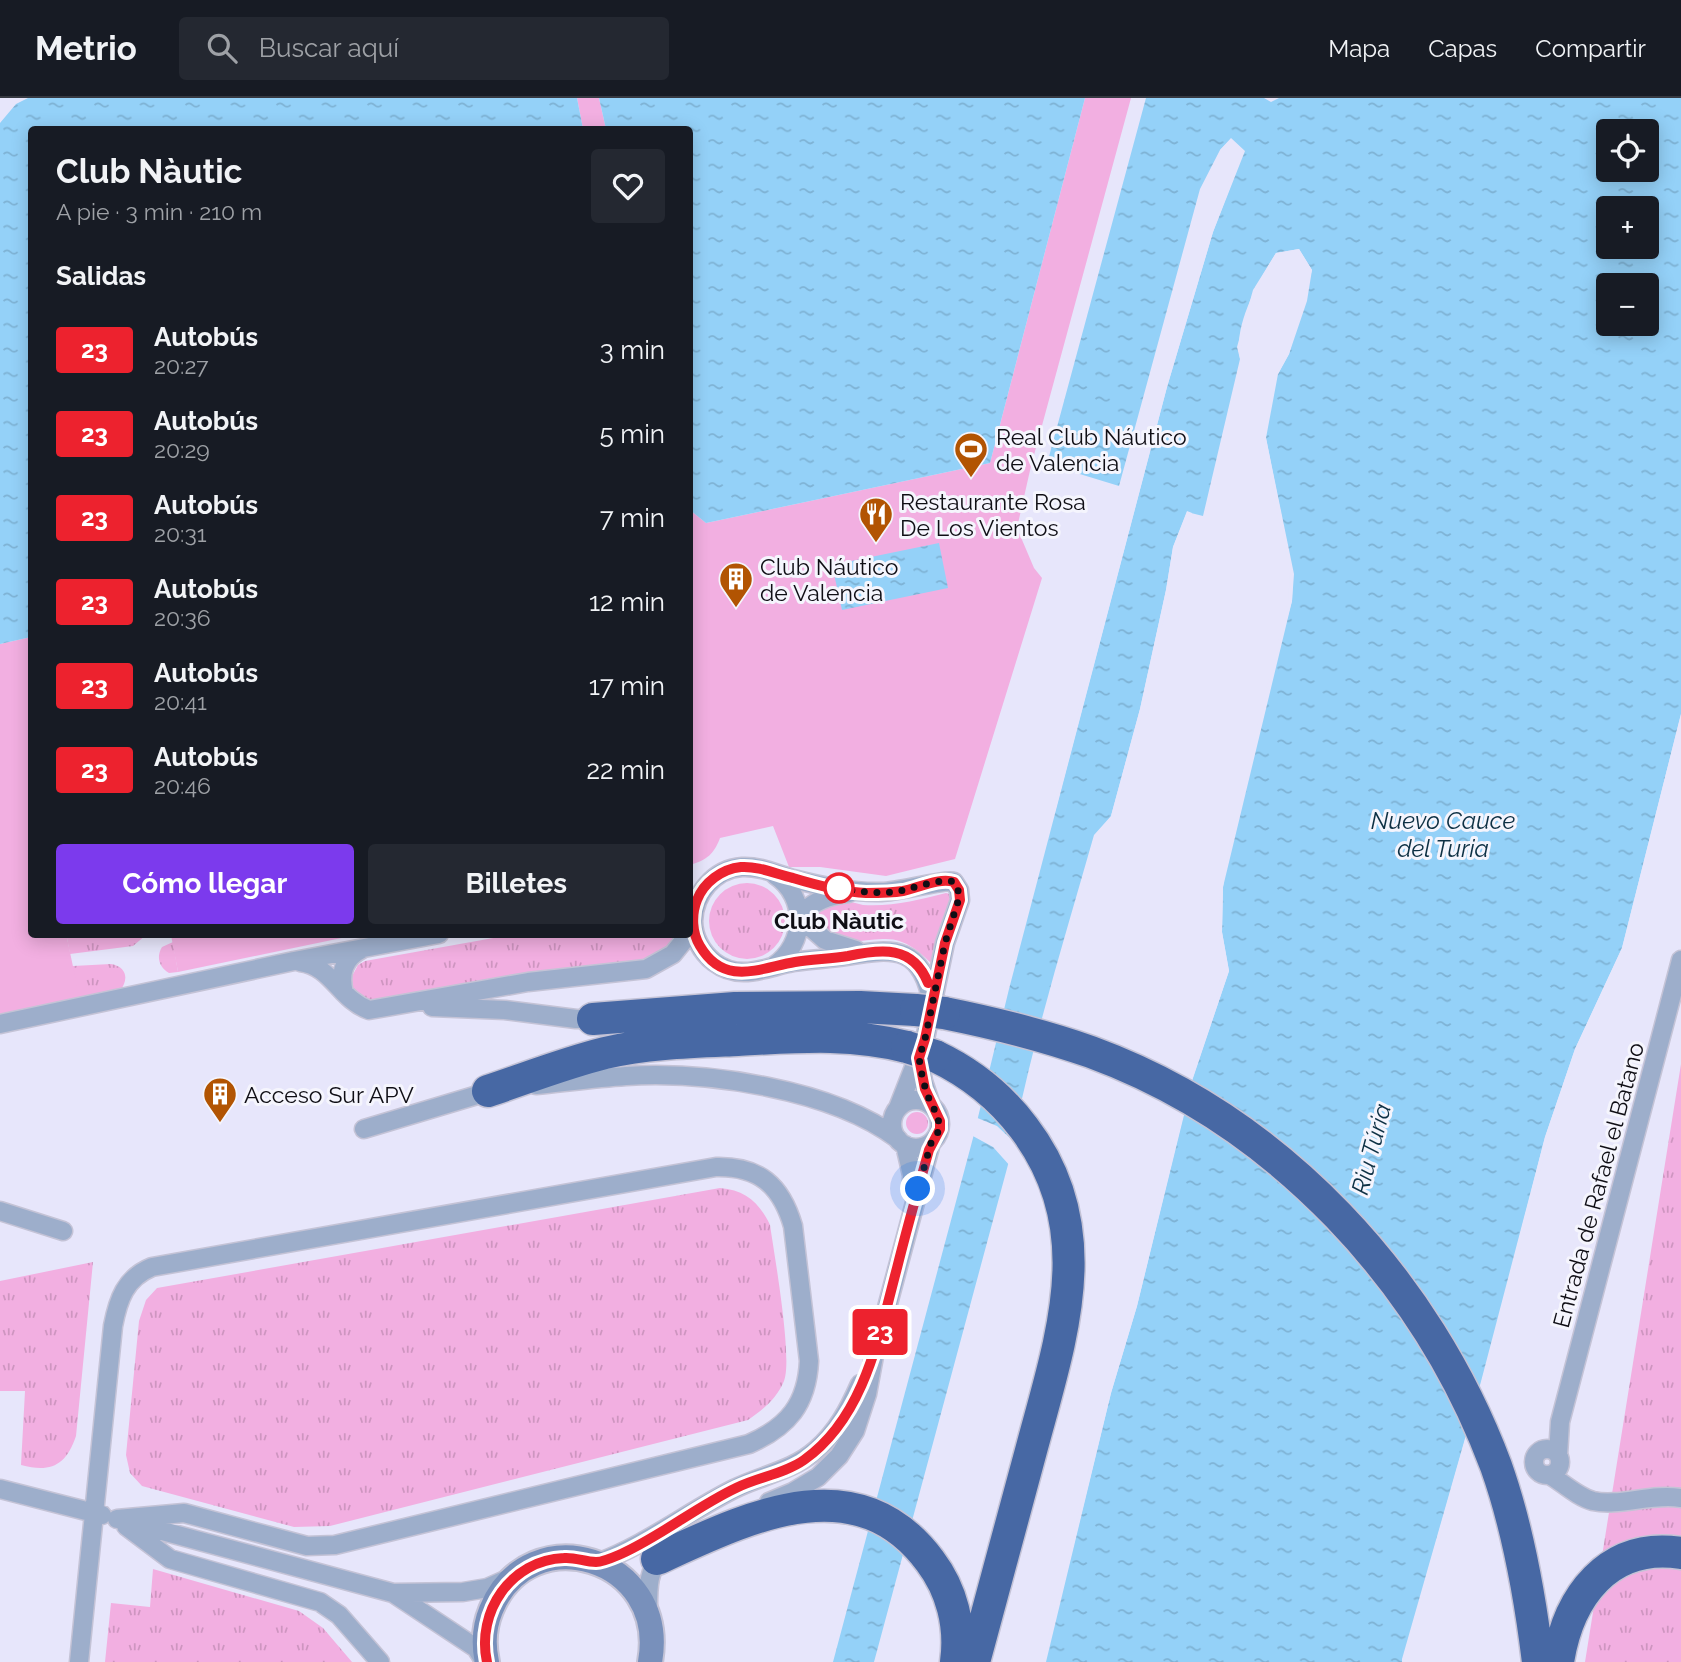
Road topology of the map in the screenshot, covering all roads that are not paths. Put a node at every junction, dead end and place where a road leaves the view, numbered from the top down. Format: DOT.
graph roads {
  1 [pos="771,872"];
  2 [pos="713,878"];
  3 [pos="693,883"];
  4 [pos="859,892"];
  5 [pos="800,917"];
  6 [pos="693,918"];
  7 [pos="693,931"];
  8 [pos="418,938"];
  9 [pos="684,938"];
  10 [pos="364,948"];
  11 [pos="863,952"];
  12 [pos="1681,960"];
  13 [pos="294,961"];
  14 [pos="771,968"];
  15 [pos="344,993"];
  16 [pos="391,1007"];
  17 [pos="930,1009"];
  18 [pos="593,1019"];
  19 [pos="0,1024"];
  20 [pos="920,1054"];
  21 [pos="488,1091"];
  22 [pos="931,1105"];
  23 [pos="898,1108"];
  24 [pos="364,1129"];
  25 [pos="902,1142"];
  26 [pos="931,1143"];
  27 [pos="913,1208"];
  28 [pos="0,1211"];
  29 [pos="63,1231"];
  30 [pos="874,1356"];
  31 [pos="0,1489"];
  32 [pos="1681,1498"];
  33 [pos="93,1513"];
  34 [pos="117,1519"];
  35 [pos="1681,1553"];
  36 [pos="657,1559"];
  37 [pos="597,1563"];
  38 [pos="1681,1565"];
  39 [pos="516,1576"];
  40 [pos="393,1593"];
  41 [pos="648,1615"];
  42 [pos="1531,1618"];
  43 [pos="652,1658"];
  44 [pos="79,1662"];
  45 [pos="380,1662"];
  46 [pos="486,1662"];
  47 [pos="956,1662"];
  48 [pos="974,1662"];
  49 [pos="1531,1662"];
  50 [pos="1538,1662"];
  51 [pos="1558,1662"];
  52 [pos="1566,1662"];
  1 -- 2 [label="street"];
  1 -- 4 [label="street"];
  1 -- 5 [label="street"];
  2 -- 3 [label="street"];
  2 -- 6 [label="street"];
  4 -- 5 [label="street"];
  4 -- 17 [label="street"];
  5 -- 11 [label="street"];
  5 -- 14 [label="street"];
  7 -- 14 [label="street"];
  8 -- 10 [label="street"];
  9 -- 16 [label="street"];
  10 -- 13 [label="street"];
  10 -- 15 [label="street"];
  11 -- 14 [label="street"];
  11 -- 17 [label="street"];
  12 -- 32 [label="street, Entrada de Rafael el Batano"];
  13 -- 15 [label="street"];
  13 -- 19 [label="street"];
  15 -- 16 [label="street"];
  16 -- 18 [label="street"];
  17 -- 18 [label="highway"];
  17 -- 20 [label="street"];
  17 -- 42 [label="highway"];
  20 -- 21 [label="highway"];
  20 -- 22 [label="street"];
  20 -- 23 [label="street"];
  20 -- 48 [label="highway"];
  21 -- 24 [label="street"];
  21 -- 25 [label="street"];
  22 -- 23 [label="street"];
  22 -- 26 [label="street"];
  23 -- 25 [label="street"];
  25 -- 26 [label="street"];
  25 -- 27 [label="street"];
  26 -- 27 [label="street"];
  27 -- 30 [label="street"];
  28 -- 29 [label="street"];
  30 -- 36 [label="street"];
  30 -- 37 [label="street"];
  31 -- 33 [label="street"];
  33 -- 34 [label="street"];
  33 -- 34 [label="street"];
  33 -- 44 [label="street"];
  34 -- 40 [label="street"];
  34 -- 45 [label="street"];
  35 -- 51 [label="highway"];
  36 -- 41 [label="street"];
  36 -- 47 [label="highway"];
  37 -- 39 [label="street"];
  37 -- 41 [label="street"];
  38 -- 52 [label="street"];
  39 -- 40 [label="street"];
  39 -- 46 [label="street"];
  40 -- 46 [label="street"];
  41 -- 43 [label="street"];
  42 -- 49 [label="highway"];
  42 -- 50 [label="highway"];
}
